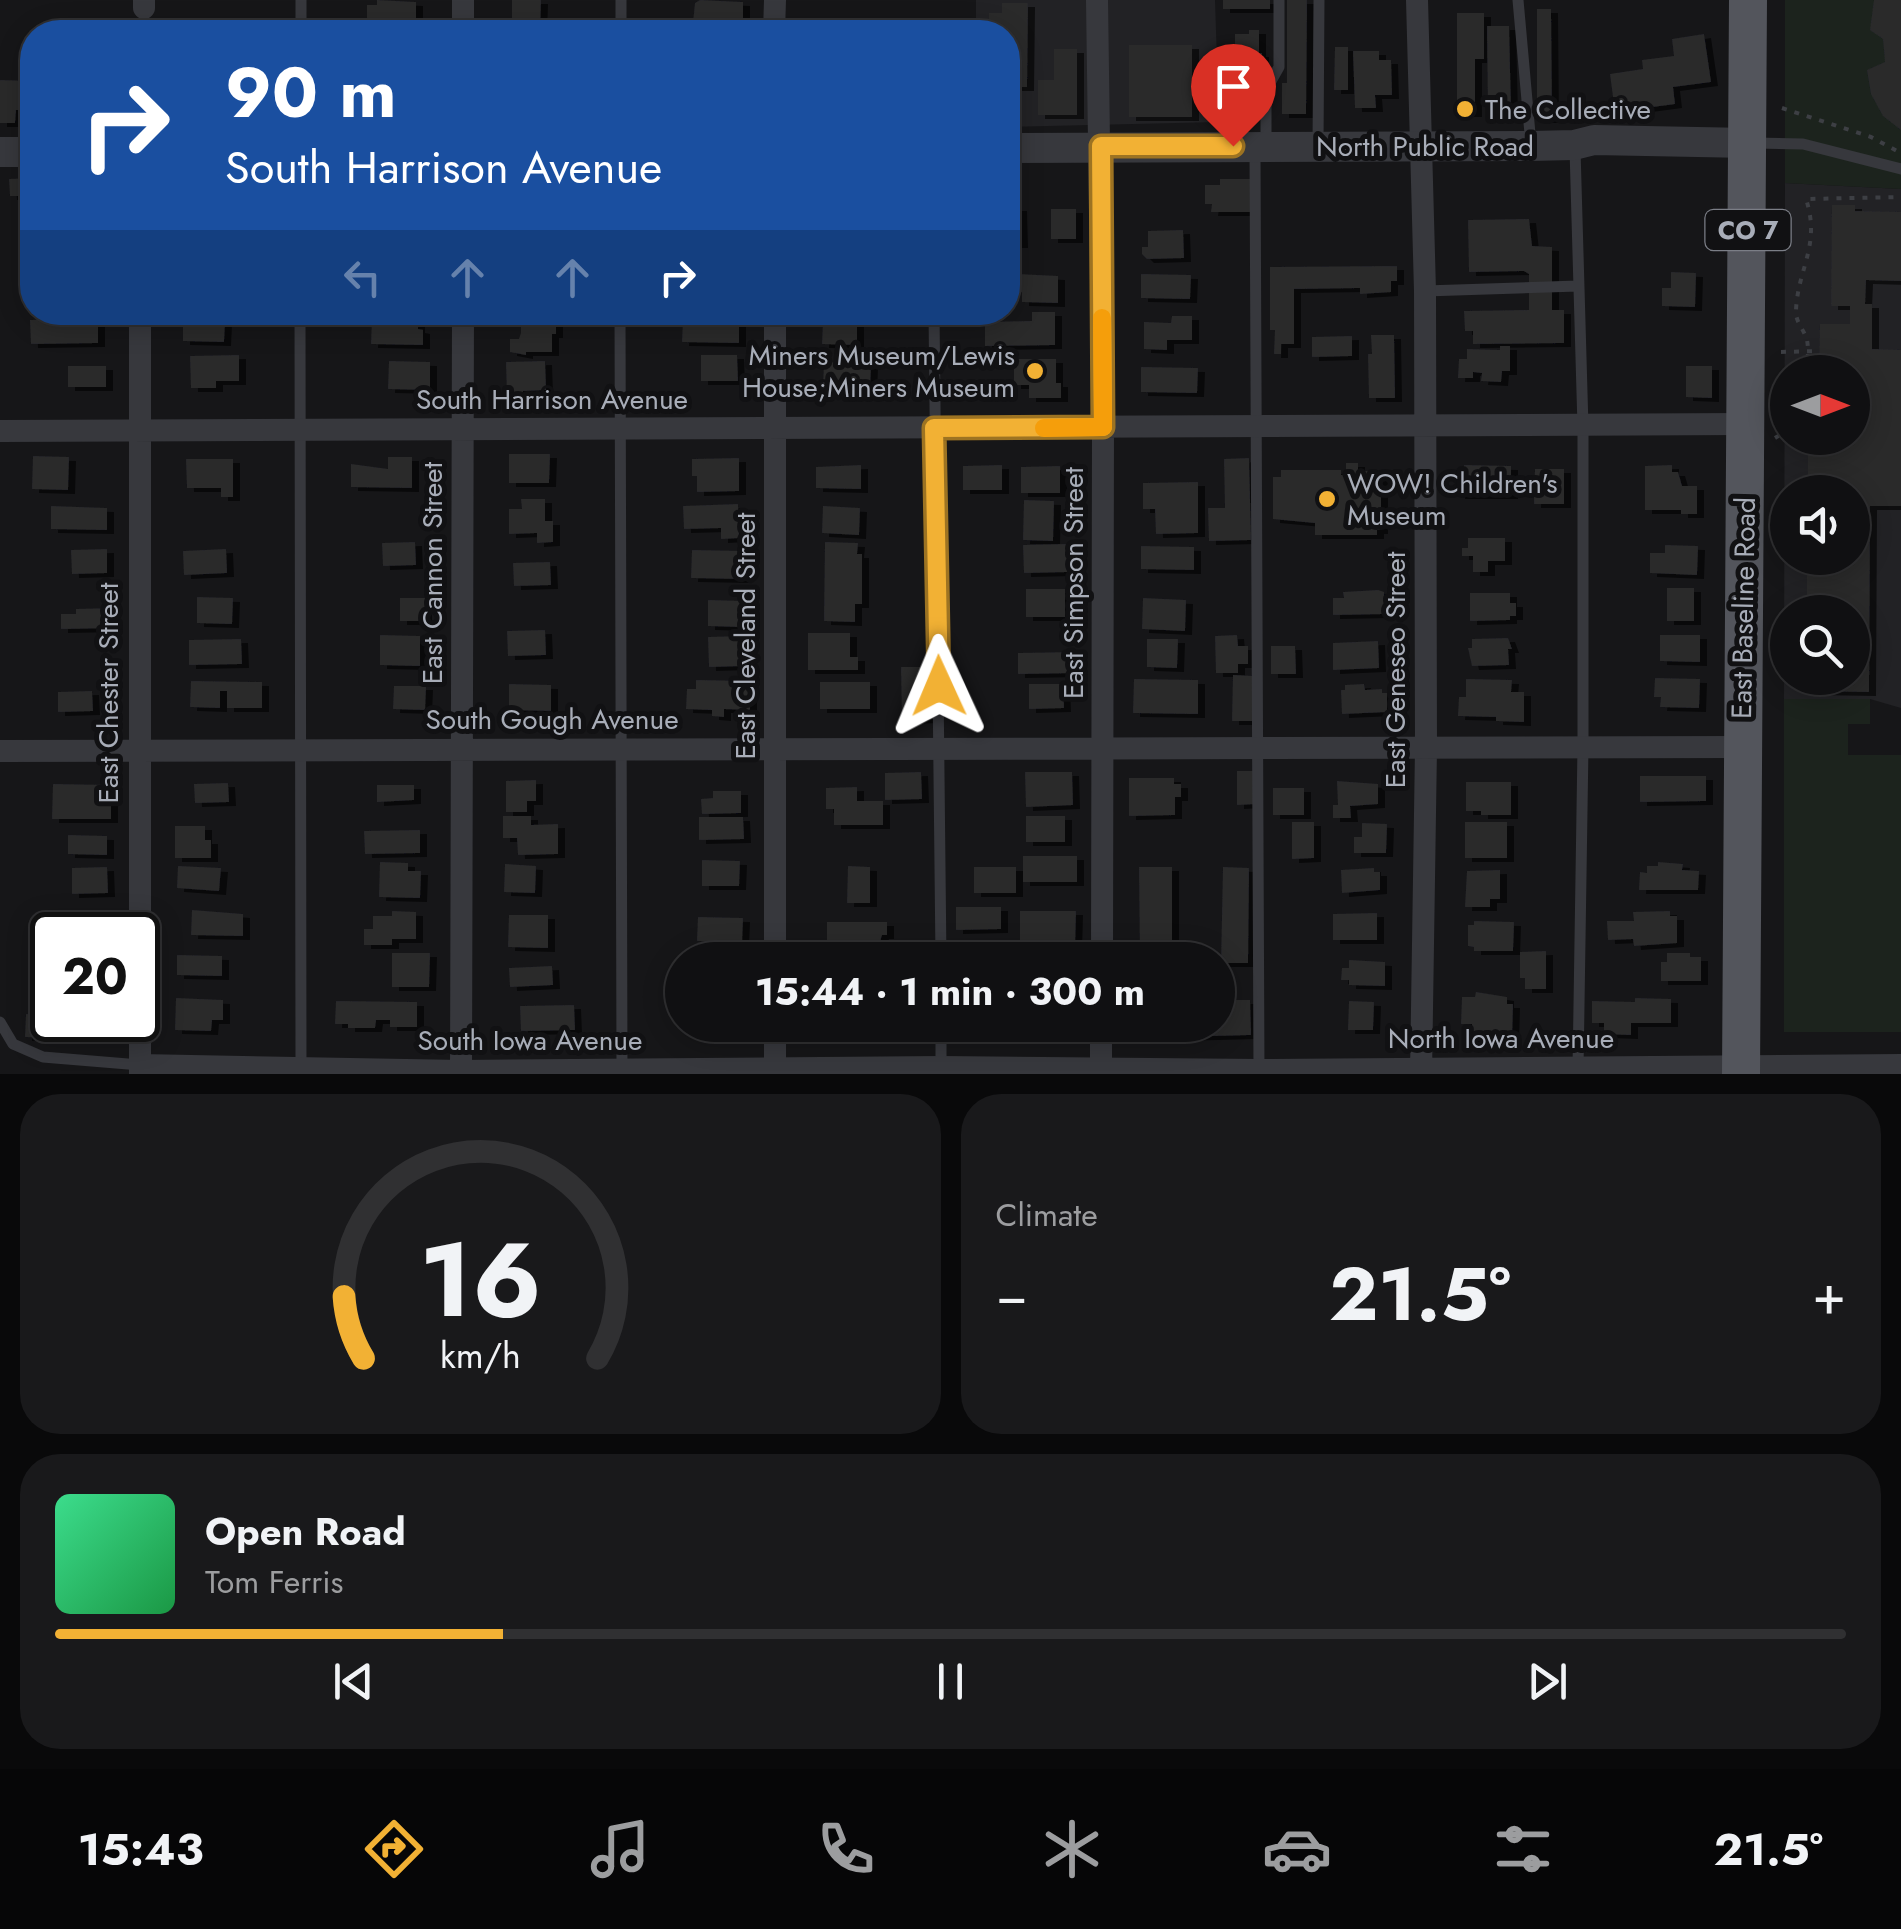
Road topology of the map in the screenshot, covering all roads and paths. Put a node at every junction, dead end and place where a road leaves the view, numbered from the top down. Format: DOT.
graph roads {
  1 [pos="1097,0"];
  2 [pos="1279,0"];
  3 [pos="1319,0"];
  4 [pos="1417,0"];
  5 [pos="1518,0"];
  6 [pos="1748,0"];
  7 [pos="1782,108"];
  8 [pos="1749,143"];
  9 [pos="1574,145"];
  10 [pos="1101,146"];
  11 [pos="1318,146"];
  12 [pos="1423,146"];
  13 [pos="1530,146"];
  14 [pos="1261,147"];
  15 [pos="1020,148"];
  16 [pos="1901,153"];
  17 [pos="1901,169"];
  18 [pos="1901,197"];
  19 [pos="1578,286"];
  20 [pos="1425,291"];
  21 [pos="140,325"];
  22 [pos="300,325"];
  23 [pos="463,325"];
  24 [pos="620,325"];
  25 [pos="774,325"];
  26 [pos="934,325"];
  27 [pos="1807,351"];
  28 [pos="1819,351"];
  29 [pos="1782,352"];
  30 [pos="1807,355"];
  31 [pos="1255,426"];
  32 [pos="1583,426"];
  33 [pos="1103,427"];
  34 [pos="1424,427"];
  35 [pos="934,428"];
  36 [pos="462,429"];
  37 [pos="620,429"];
  38 [pos="300,430"];
  39 [pos="776,430"];
  40 [pos="0,431"];
  41 [pos="138,431"];
  42 [pos="1770,431"];
  43 [pos="1758,432"];
  44 [pos="1583,746"];
  45 [pos="941,748"];
  46 [pos="1103,748"];
  47 [pos="1259,748"];
  48 [pos="1426,748"];
  49 [pos="1741,748"];
  50 [pos="621,749"];
  51 [pos="775,749"];
  52 [pos="138,750"];
  53 [pos="302,750"];
  54 [pos="462,750"];
  55 [pos="0,751"];
  56 [pos="775,942"];
  57 [pos="941,942"];
  58 [pos="1102,942"];
  59 [pos="0,1022"];
  60 [pos="775,1042"];
  61 [pos="941,1042"];
  62 [pos="1102,1042"];
  63 [pos="1901,1066"];
  64 [pos="140,1070"];
  65 [pos="941,1070"];
  66 [pos="1741,1070"];
  67 [pos="622,1071"];
  68 [pos="775,1071"];
  69 [pos="1421,1071"];
  70 [pos="1578,1071"];
  71 [pos="301,1072"];
  72 [pos="1101,1072"];
  73 [pos="1259,1072"];
  74 [pos="461,1073"];
  1 -- 10 [label="street, East Simpson Street"];
  2 -- 14 [label="lane"];
  3 -- 11 [label="lane"];
  4 -- 12 [label="street, East Geneseo Street"];
  5 -- 13 [label="lane"];
  6 -- 8 [label="main road, CO 7"];
  7 -- 16 [label="path"];
  8 -- 9 [label="street, North Public Road"];
  8 -- 17 [label="lane"];
  8 -- 43 [label="main road, East Baseline Road / CO 7"];
  9 -- 13 [label="street, North Public Road"];
  9 -- 19 [label="lane"];
  10 -- 14 [label="street, North Public Road"];
  10 -- 15 [label="street, North Public Road"];
  10 -- 33 [label="street, East Simpson Street"];
  11 -- 12 [label="street, North Public Road"];
  11 -- 14 [label="street, North Public Road"];
  12 -- 13 [label="street, North Public Road"];
  12 -- 20 [label="street, East Geneseo Street"];
  14 -- 31 [label="lane"];
  18 -- 27 [label="path"];
  19 -- 20 [label="lane"];
  19 -- 32 [label="lane"];
  20 -- 34 [label="street, East Geneseo Street"];
  21 -- 41 [label="street, East Chester Street"];
  22 -- 38 [label="lane"];
  23 -- 36 [label="street, East Cannon Street"];
  24 -- 37 [label="lane"];
  25 -- 39 [label="street, East Cleveland Street"];
  26 -- 35 [label="lane"];
  27 -- 28 [label="path"];
  27 -- 29 [label="path"];
  27 -- 30 [label="path"];
  31 -- 33 [label="street, South Harrison Avenue"];
  31 -- 34 [label="street, South Harrison Avenue"];
  31 -- 47 [label="lane"];
  32 -- 34 [label="street, South Harrison Avenue"];
  32 -- 43 [label="street, South Harrison Avenue"];
  32 -- 44 [label="lane"];
  33 -- 35 [label="street, South Harrison Avenue"];
  33 -- 46 [label="street, East Simpson Street"];
  34 -- 48 [label="street, East Geneseo Street"];
  35 -- 39 [label="street, South Harrison Avenue"];
  35 -- 45 [label="lane"];
  36 -- 37 [label="street, South Harrison Avenue"];
  36 -- 38 [label="street, South Harrison Avenue"];
  36 -- 54 [label="street, East Cannon Street"];
  37 -- 39 [label="street, South Harrison Avenue"];
  37 -- 50 [label="lane"];
  38 -- 41 [label="street, South Harrison Avenue"];
  38 -- 53 [label="lane"];
  39 -- 51 [label="street, East Cleveland Street"];
  40 -- 41 [label="street, South Harrison Avenue"];
  41 -- 52 [label="street, East Chester Street"];
  42 -- 43 [label="path"];
  43 -- 49 [label="main road, East Baseline Road / CO 7"];
  44 -- 48 [label="street, South Gough Avenue"];
  44 -- 49 [label="street, South Gough Avenue"];
  44 -- 70 [label="lane"];
  45 -- 46 [label="street, South Gough Avenue"];
  45 -- 51 [label="street, South Gough Avenue"];
  45 -- 57 [label="lane"];
  46 -- 47 [label="street, South Gough Avenue"];
  46 -- 58 [label="street, East Simpson Street"];
  47 -- 48 [label="street, South Gough Avenue"];
  47 -- 73 [label="lane"];
  48 -- 69 [label="street, East Geneseo Street"];
  49 -- 66 [label="main road, East Baseline Road / CO 7"];
  50 -- 51 [label="street, South Gough Avenue"];
  50 -- 54 [label="street, South Gough Avenue"];
  50 -- 67 [label="lane"];
  51 -- 56 [label="street, East Cleveland Street"];
  52 -- 53 [label="street, South Gough Avenue"];
  52 -- 55 [label="street, South Gough Avenue"];
  52 -- 64 [label="street, East Chester Street"];
  53 -- 54 [label="street, South Gough Avenue"];
  53 -- 71 [label="lane"];
  54 -- 74 [label="street, East Cannon Street"];
  59 -- 64 [label="lane"];
  60 -- 68 [label="street"];
  61 -- 65 [label="lane"];
  62 -- 72 [label="street"];
  63 -- 66 [label="street, North Iowa Avenue"];
  64 -- 71 [label="street, South Iowa Avenue"];
  65 -- 68 [label="street, South Iowa Avenue"];
  65 -- 72 [label="street, South Iowa Avenue"];
  66 -- 70 [label="street, North Iowa Avenue"];
  67 -- 68 [label="street, South Iowa Avenue"];
  67 -- 74 [label="street, South Iowa Avenue"];
  69 -- 70 [label="street, North Iowa Avenue"];
  69 -- 73 [label="street, North Iowa Avenue"];
  71 -- 74 [label="street, South Iowa Avenue"];
  72 -- 73 [label="street, North Iowa Avenue"];
}
